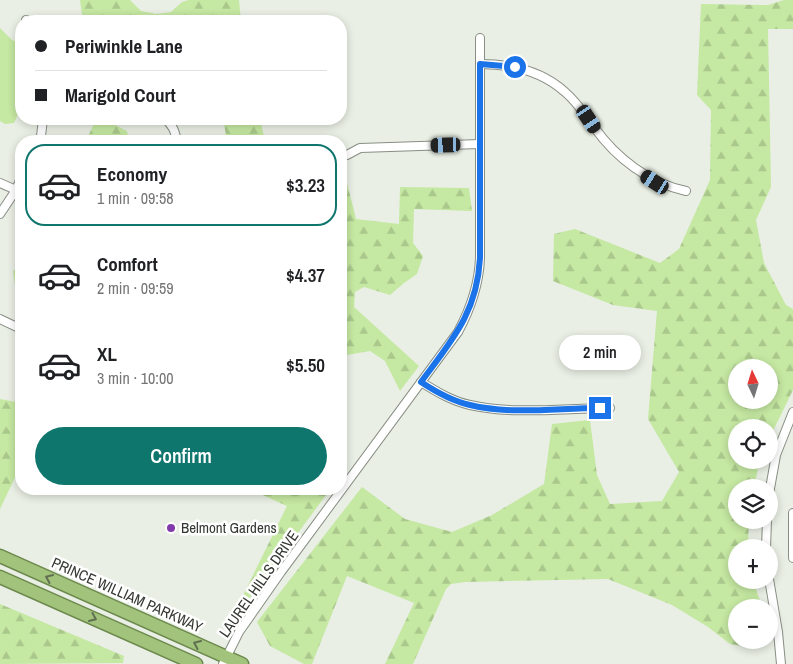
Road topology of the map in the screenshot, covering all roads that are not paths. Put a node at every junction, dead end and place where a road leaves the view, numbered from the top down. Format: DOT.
graph roads {
  1 [pos="480,38"];
  2 [pos="480,64"];
  3 [pos="480,144"];
  4 [pos="347,155"];
  5 [pos="0,183"];
  6 [pos="15,190"];
  7 [pos="686,191"];
  8 [pos="15,192"];
  9 [pos="0,214"];
  10 [pos="0,320"];
  11 [pos="15,326"];
  12 [pos="421,382"];
  13 [pos="610,408"];
  14 [pos="793,412"];
  15 [pos="772,479"];
  16 [pos="347,483"];
  17 [pos="338,495"];
  18 [pos="793,512"];
  19 [pos="0,556"];
  20 [pos="793,558"];
  21 [pos="0,577"];
  22 [pos="771,589"];
  23 [pos="225,661"];
  24 [pos="196,664"];
  25 [pos="242,664"];
  26 [pos="781,664"];
  1 -- 2 [label="street, LAUREL HILLS DRIVE"];
  2 -- 3 [label="street, LAUREL HILLS DRIVE"];
  2 -- 7 [label="street"];
  3 -- 4 [label="street"];
  3 -- 12 [label="street, LAUREL HILLS DRIVE"];
  5 -- 6 [label="street"];
  8 -- 9 [label="street"];
  10 -- 11 [label="street"];
  12 -- 13 [label="street"];
  12 -- 16 [label="street, LAUREL HILLS DRIVE"];
  14 -- 15 [label="street"];
  17 -- 23 [label="street, LAUREL HILLS DRIVE"];
  18 -- 20 [label="street"];
  23 -- 19 [label="highway, PRINCE WILLIAM PARKWAY, one-way"];
  21 -- 24 [label="highway, one-way"];
  22 -- 26 [label="street"];
  23 -- 25 [label="highway, PRINCE WILLIAM PARKWAY"];
}
